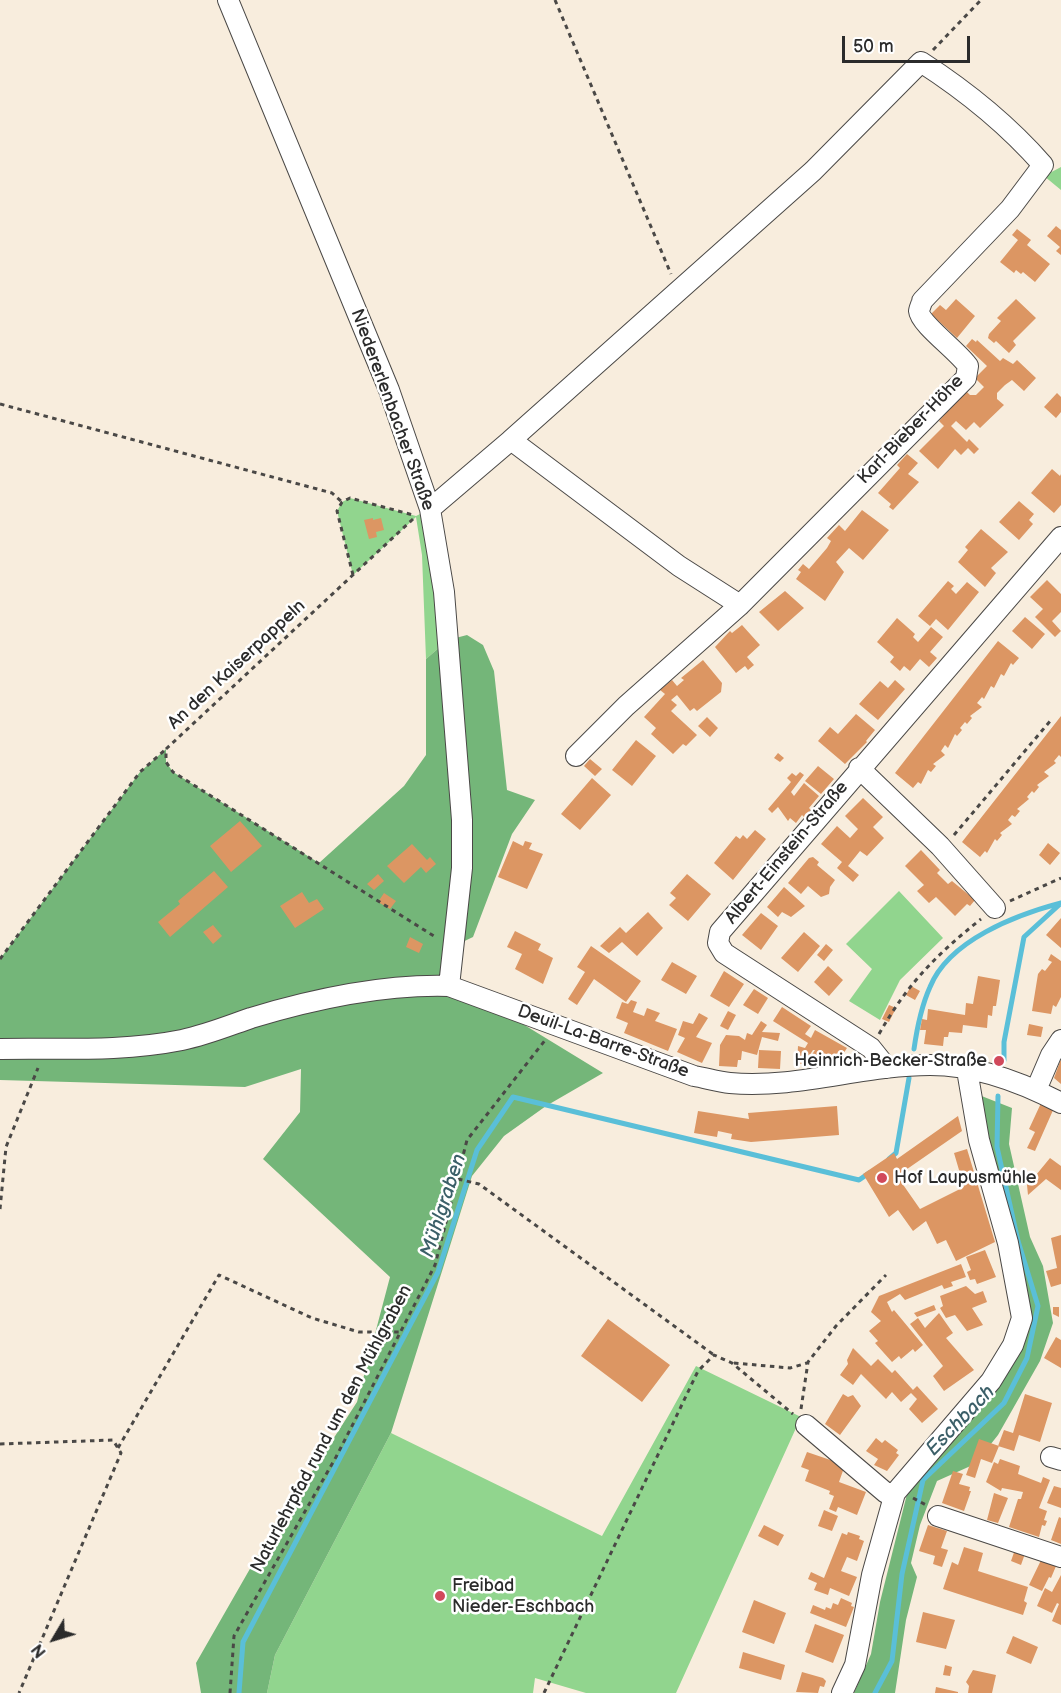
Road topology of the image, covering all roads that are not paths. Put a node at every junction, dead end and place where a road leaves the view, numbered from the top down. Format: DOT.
graph roads {
  1 [pos="228,0"];
  2 [pos="511,440"];
  3 [pos="423,513"];
  4 [pos="1061,537"];
  5 [pos="740,606"];
  6 [pos="576,756"];
  7 [pos="859,768"];
  8 [pos="995,908"];
  9 [pos="448,986"];
  10 [pos="1061,1040"];
  11 [pos="0,1049"];
  12 [pos="887,1068"];
  13 [pos="967,1070"];
  14 [pos="1036,1090"];
  15 [pos="1061,1103"];
  16 [pos="806,1425"];
  17 [pos="895,1493"];
  18 [pos="938,1516"];
  19 [pos="1061,1557"];
  20 [pos="842,1693"];
  1 -- 3 [label="street, Niedererlenbacher Straße"];
  2 -- 3 [label="street"];
  2 -- 5 [label="street"];
  2 -- 5 [label="street, Karl-Bieber-Höhe"];
  3 -- 9 [label="street, Niedererlenbacher Straße"];
  4 -- 7 [label="street, Albert-Einstein-Straße"];
  5 -- 6 [label="street, Karl-Bieber-Höhe"];
  7 -- 8 [label="street, Albert-Einstein-Straße"];
  7 -- 12 [label="street, Albert-Einstein-Straße"];
  9 -- 11 [label="street, Deuil-La-Barre-Straße"];
  9 -- 12 [label="street, Deuil-La-Barre-Straße"];
  10 -- 14 [label="street"];
  12 -- 13 [label="street, Deuil-La-Barre-Straße"];
  13 -- 14 [label="street, Deuil-La-Barre-Straße"];
  13 -- 17 [label="street"];
  14 -- 15 [label="street, Deuil-La-Barre-Straße"];
  16 -- 17 [label="street"];
  17 -- 20 [label="street"];
  18 -- 19 [label="street"];
}
